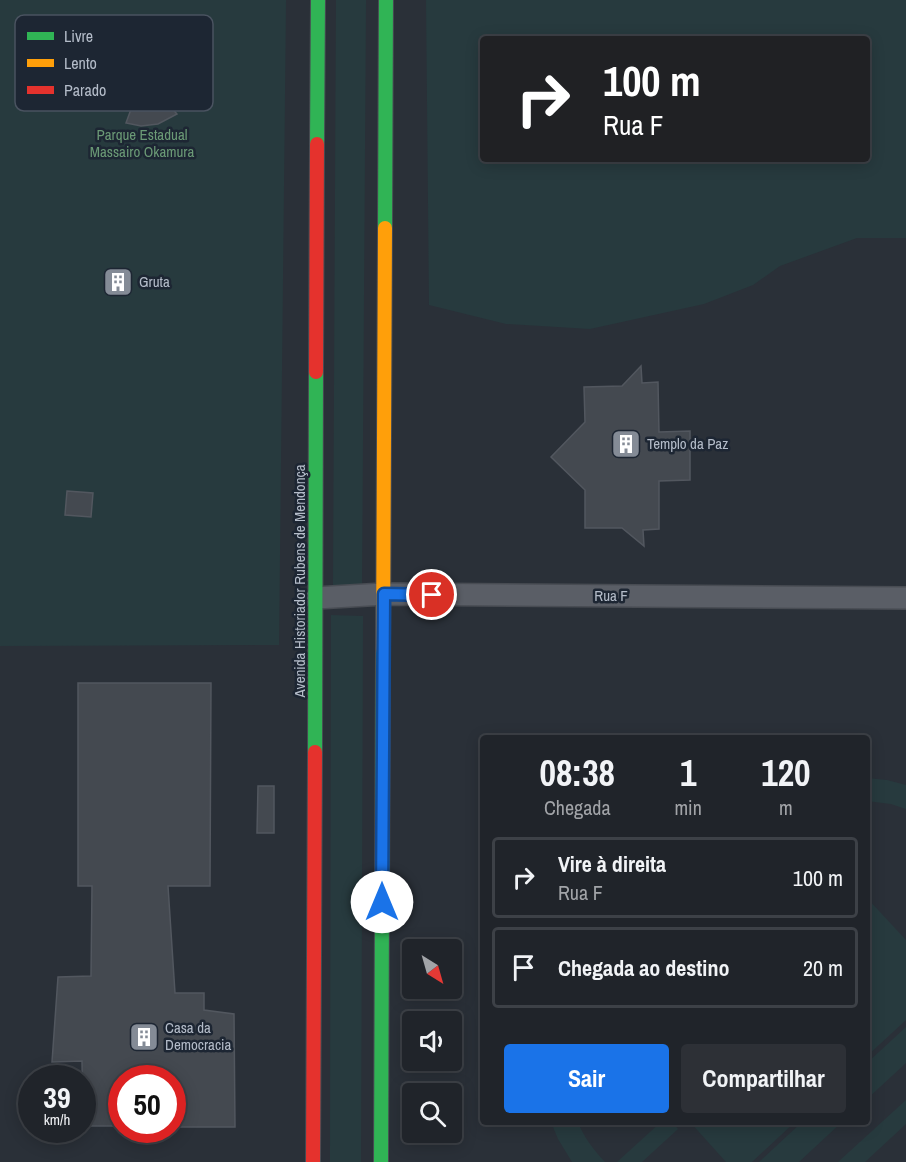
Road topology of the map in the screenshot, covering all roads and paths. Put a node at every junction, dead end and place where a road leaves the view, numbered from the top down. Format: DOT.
graph roads {
  1 [pos="318,0"];
  2 [pos="386,0"];
  3 [pos="384,594"];
  4 [pos="316,598"];
  5 [pos="906,598"];
  6 [pos="313,1162"];
  7 [pos="381,1162"];
  1 -- 4 [label="main road, Avenida Historiador Rubens de Mendonça"];
  2 -- 3 [label="main road"];
  3 -- 4 [label="street, Rua F"];
  3 -- 5 [label="street, Rua F"];
  3 -- 7 [label="main road"];
  4 -- 6 [label="main road, Avenida Historiador Rubens de Mendonça"];
}
